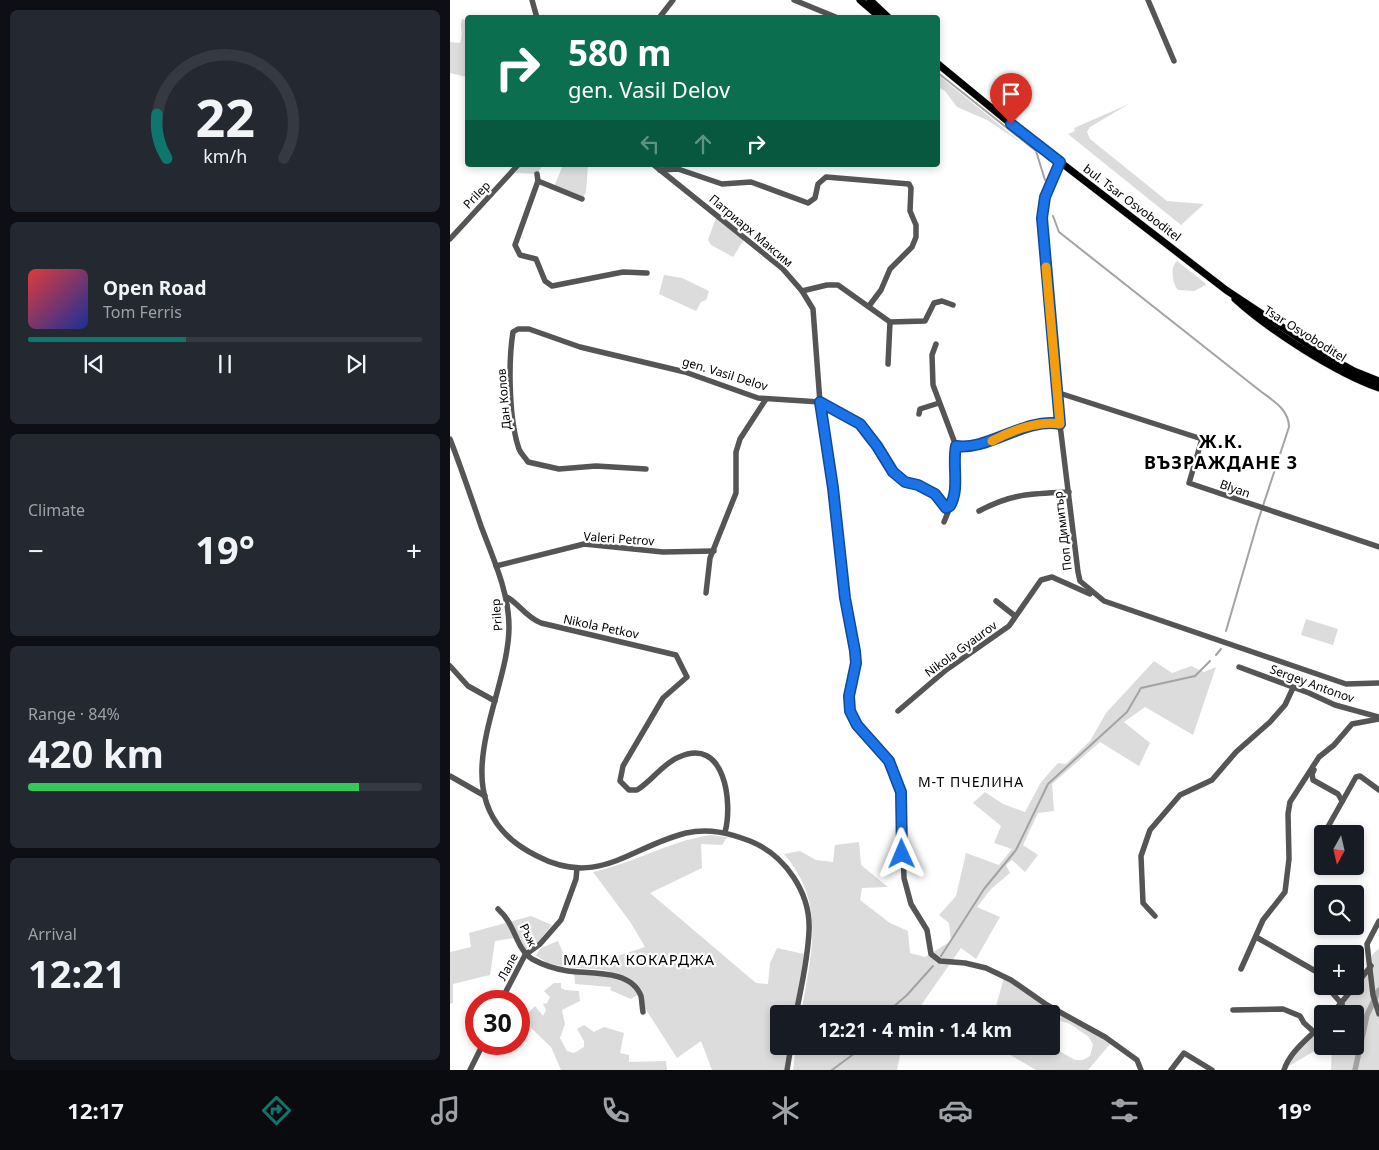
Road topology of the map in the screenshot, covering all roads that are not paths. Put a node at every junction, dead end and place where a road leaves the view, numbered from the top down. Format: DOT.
graph roads {
  1 [pos="532,0"];
  2 [pos="673,0"];
  3 [pos="794,0"];
  4 [pos="860,0"];
  5 [pos="870,0"];
  6 [pos="1148,0"];
  7 [pos="536,15"];
  8 [pos="661,15"];
  9 [pos="831,15"];
  10 [pos="873,15"];
  11 [pos="886,15"];
  12 [pos="1174,61"];
  13 [pos="940,66"];
  14 [pos="1060,162"];
  15 [pos="516,167"];
  16 [pos="656,167"];
  17 [pos="660,170"];
  18 [pos="537,174"];
  19 [pos="538,181"];
  20 [pos="582,199"];
  21 [pos="450,239"];
  22 [pos="647,273"];
  23 [pos="1226,290"];
  24 [pos="802,291"];
  25 [pos="953,305"];
  26 [pos="869,306"];
  27 [pos="890,322"];
  28 [pos="513,332"];
  29 [pos="936,344"];
  30 [pos="888,364"];
  31 [pos="1379,381"];
  32 [pos="1379,388"];
  33 [pos="1056,392"];
  34 [pos="766,399"];
  35 [pos="820,402"];
  36 [pos="939,402"];
  37 [pos="919,414"];
  38 [pos="1060,424"];
  39 [pos="450,439"];
  40 [pos="956,446"];
  41 [pos="646,469"];
  42 [pos="1069,492"];
  43 [pos="952,504"];
  44 [pos="979,510"];
  45 [pos="944,522"];
  46 [pos="1379,547"];
  47 [pos="714,551"];
  48 [pos="496,566"];
  49 [pos="706,593"];
  50 [pos="506,597"];
  51 [pos="996,601"];
  52 [pos="1104,601"];
  53 [pos="1015,616"];
  54 [pos="450,666"];
  55 [pos="1239,667"];
  56 [pos="1379,683"];
  57 [pos="1293,688"];
  58 [pos="495,700"];
  59 [pos="898,711"];
  60 [pos="1379,718"];
  61 [pos="1316,763"];
  62 [pos="450,776"];
  63 [pos="1379,790"];
  64 [pos="485,796"];
  65 [pos="1342,801"];
  66 [pos="1329,825"];
  67 [pos="725,832"];
  68 [pos="577,868"];
  69 [pos="498,909"];
  70 [pos="1155,916"];
  71 [pos="1379,921"];
  72 [pos="1256,937"];
  73 [pos="525,954"];
  74 [pos="1371,966"];
  75 [pos="1241,969"];
  76 [pos="1314,970"];
  77 [pos="507,990"];
  78 [pos="1334,995"];
  79 [pos="1342,1004"];
  80 [pos="797,1005"];
  81 [pos="1233,1010"];
  82 [pos="643,1012"];
  83 [pos="1379,1014"];
  84 [pos="1314,1032"];
  85 [pos="478,1055"];
  86 [pos="790,1055"];
  87 [pos="470,1070"];
  88 [pos="787,1070"];
  89 [pos="1141,1070"];
  90 [pos="1172,1070"];
  91 [pos="1212,1070"];
  92 [pos="1284,1070"];
  1 -- 7 [label="street"];
  2 -- 8 [label="street"];
  3 -- 9 [label="street"];
  4 -- 10 [label="main road"];
  5 -- 11 [label="main road"];
  6 -- 12 [label="street"];
  13 -- 14 [label="main road, bul. Tsar Osvoboditel"];
  14 -- 23 [label="main road, bul. Tsar Osvoboditel"];
  14 -- 33 [label="street, Поп Димитър"];
  15 -- 21 [label="street, Prilep"];
  16 -- 17 [label="street, Патриарх Максим"];
  17 -- 24 [label="street, Патриарх Максим"];
  17 -- 26 [label="street"];
  18 -- 19 [label="street"];
  19 -- 20 [label="street"];
  19 -- 22 [label="street"];
  23 -- 31 [label="main road, bul. Tsar Osvoboditel"];
  23 -- 32 [label="main road, Tsar Osvoboditel"];
  24 -- 26 [label="street"];
  24 -- 35 [label="street, Патриарх Максим"];
  25 -- 27 [label="street"];
  26 -- 27 [label="street"];
  27 -- 30 [label="street"];
  28 -- 34 [label="street, gen. Vasil Delov"];
  28 -- 41 [label="street, Дан Колов"];
  29 -- 36 [label="street"];
  33 -- 38 [label="street, Поп Димитър"];
  33 -- 46 [label="street, Blyan"];
  34 -- 35 [label="street, gen. Vasil Delov"];
  34 -- 47 [label="street"];
  35 -- 43 [label="street, gen. Vasil Delov"];
  35 -- 89 [label="street, Патриарх Максим"];
  36 -- 37 [label="street"];
  36 -- 40 [label="street"];
  38 -- 40 [label="street"];
  38 -- 42 [label="street, Поп Димитър"];
  39 -- 48 [label="street, Prilep"];
  40 -- 43 [label="street"];
  42 -- 44 [label="street"];
  42 -- 52 [label="street, Поп Димитър"];
  43 -- 45 [label="street"];
  47 -- 48 [label="street, Valeri Petrov"];
  47 -- 49 [label="street"];
  48 -- 50 [label="street, Prilep"];
  50 -- 58 [label="street, Prilep"];
  50 -- 67 [label="street, Nikola Petkov"];
  51 -- 53 [label="street"];
  52 -- 53 [label="street, Nikola Gyaurov"];
  52 -- 56 [label="street, Поп Димитър"];
  53 -- 59 [label="street, Nikola Gyaurov"];
  54 -- 58 [label="street"];
  55 -- 57 [label="street, Sergey Antonov"];
  57 -- 60 [label="street, Sergey Antonov"];
  57 -- 70 [label="street"];
  58 -- 64 [label="street, Prilep"];
  60 -- 61 [label="street"];
  61 -- 65 [label="street"];
  61 -- 72 [label="street"];
  62 -- 64 [label="street"];
  63 -- 65 [label="street"];
  64 -- 68 [label="street"];
  65 -- 66 [label="street"];
  67 -- 68 [label="street"];
  67 -- 80 [label="street"];
  68 -- 73 [label="street, Лале"];
  69 -- 73 [label="street, Ръж"];
  71 -- 74 [label="street"];
  72 -- 75 [label="street"];
  72 -- 76 [label="street"];
  73 -- 77 [label="street, Лале"];
  73 -- 82 [label="street, Ръж"];
  74 -- 79 [label="street"];
  74 -- 83 [label="street"];
  78 -- 79 [label="street"];
  81 -- 84 [label="street"];
  84 -- 92 [label="street"];
  85 -- 87 [label="street"];
  86 -- 88 [label="street"];
  90 -- 91 [label="street"];
}
